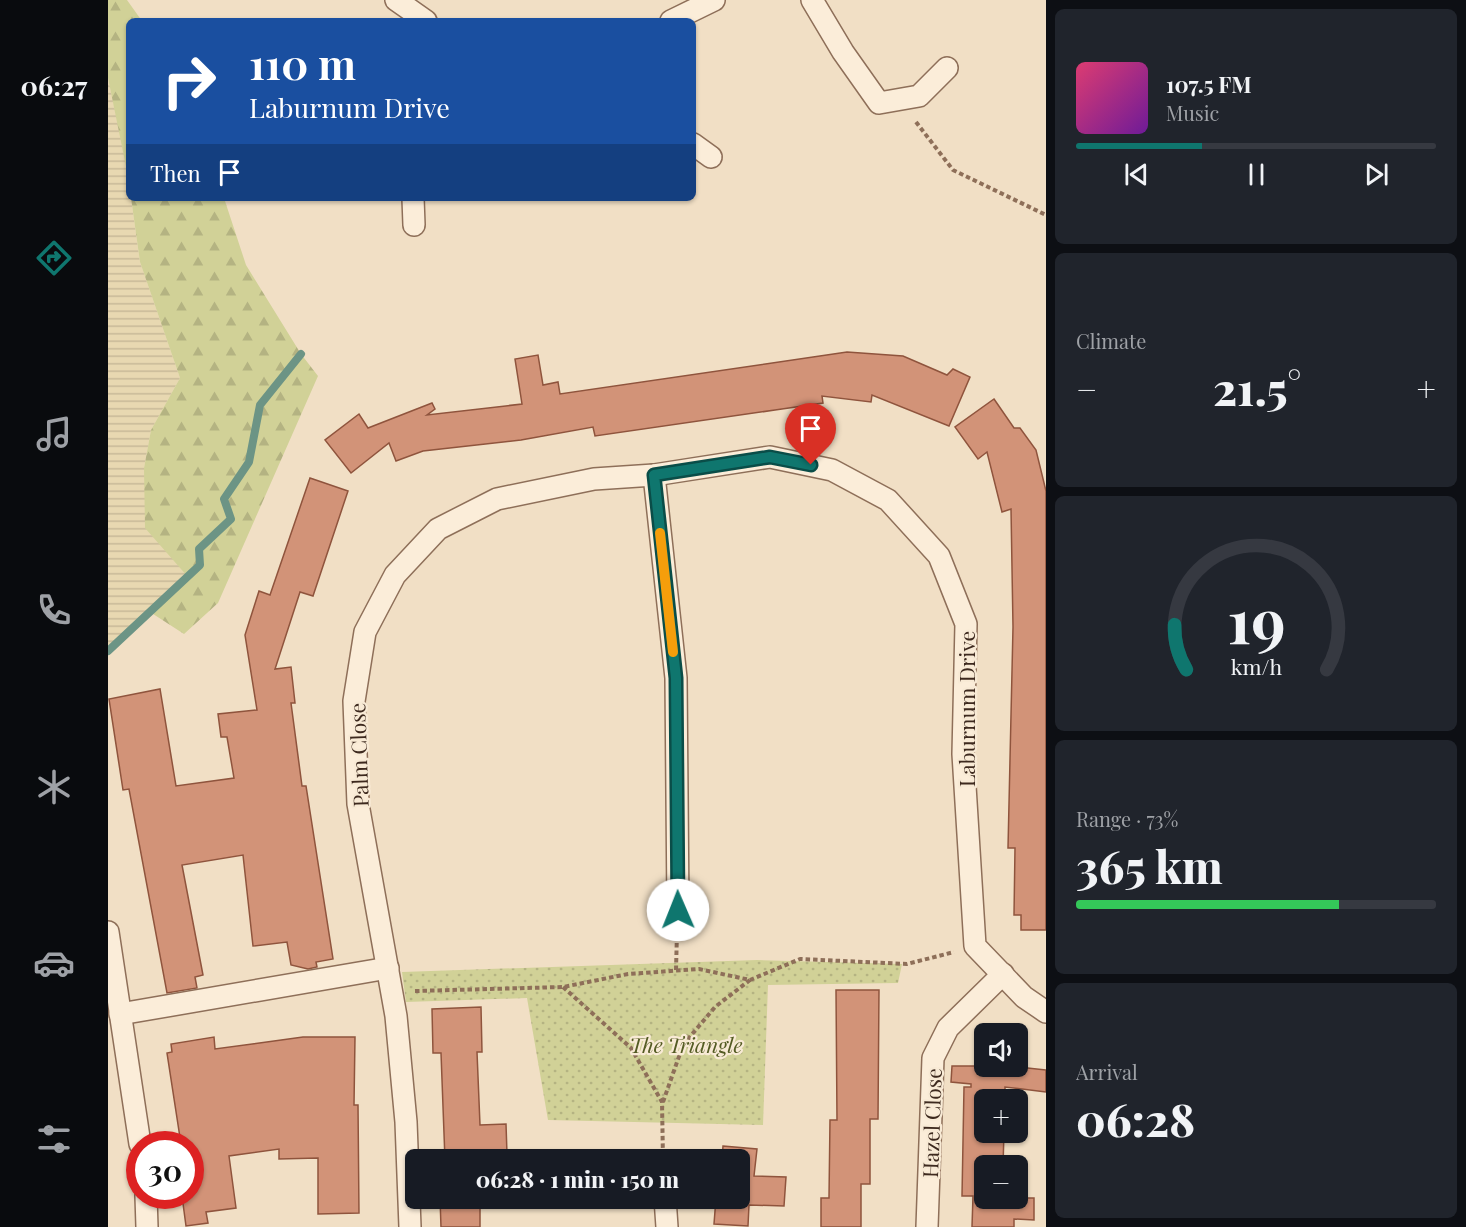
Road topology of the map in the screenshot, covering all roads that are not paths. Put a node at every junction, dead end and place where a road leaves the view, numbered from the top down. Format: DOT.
graph roads {
  1 [pos="396,0"];
  2 [pos="714,0"];
  3 [pos="812,0"];
  4 [pos="422,18"];
  5 [pos="677,18"];
  6 [pos="947,68"];
  7 [pos="696,146"];
  8 [pos="711,157"];
  9 [pos="413,201"];
  10 [pos="414,225"];
  11 [pos="654,475"];
  12 [pos="678,910"];
  13 [pos="108,932"];
  14 [pos="388,968"];
  15 [pos="1003,974"];
  16 [pos="1046,1012"];
  17 [pos="120,1014"];
  18 [pos="138,1131"];
  19 [pos="146,1209"];
  20 [pos="665,1209"];
  21 [pos="147,1227"];
  22 [pos="410,1227"];
  23 [pos="667,1227"];
  24 [pos="927,1227"];
  1 -- 4 [label="street"];
  2 -- 5 [label="street"];
  3 -- 6 [label="street"];
  7 -- 8 [label="street"];
  9 -- 10 [label="street"];
  11 -- 12 [label="street"];
  11 -- 14 [label="street, Palm Close"];
  11 -- 15 [label="street, Laburnum Drive"];
  13 -- 17 [label="street"];
  14 -- 17 [label="street"];
  14 -- 22 [label="street, Palm Close"];
  15 -- 16 [label="street"];
  15 -- 24 [label="street, Hazel Close"];
  17 -- 18 [label="street"];
  19 -- 21 [label="street"];
  20 -- 23 [label="street"];
}
